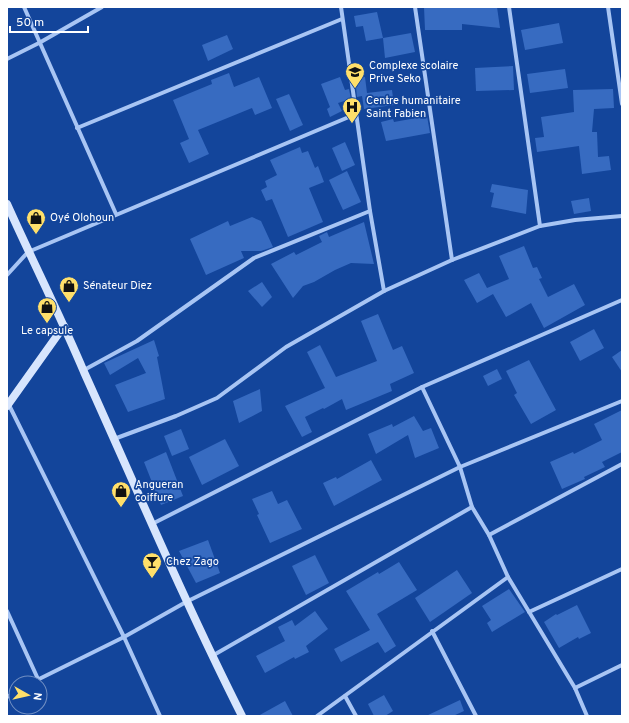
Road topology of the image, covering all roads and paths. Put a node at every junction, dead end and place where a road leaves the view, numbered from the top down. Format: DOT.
graph roads {
  1 [pos="24,7"];
  2 [pos="102,7"];
  3 [pos="341,7"];
  4 [pos="415,7"];
  5 [pos="509,7"];
  6 [pos="608,7"];
  7 [pos="342,19"];
  8 [pos="39,43"];
  9 [pos="7,58"];
  10 [pos="622,104"];
  11 [pos="356,114"];
  12 [pos="77,128"];
  13 [pos="7,204"];
  14 [pos="370,211"];
  15 [pos="116,214"];
  16 [pos="622,216"];
  17 [pos="540,226"];
  18 [pos="28,252"];
  19 [pos="452,260"];
  20 [pos="7,275"];
  21 [pos="384,291"];
  22 [pos="622,300"];
  23 [pos="64,326"];
  24 [pos="84,370"];
  25 [pos="422,387"];
  26 [pos="622,401"];
  27 [pos="8,405"];
  28 [pos="114,439"];
  29 [pos="622,464"];
  30 [pos="460,467"];
  31 [pos="472,507"];
  32 [pos="152,524"];
  33 [pos="489,535"];
  34 [pos="622,569"];
  35 [pos="508,577"];
  36 [pos="186,602"];
  37 [pos="7,612"];
  38 [pos="529,612"];
  39 [pos="432,631"];
  40 [pos="124,637"];
  41 [pos="212,657"];
  42 [pos="622,664"];
  43 [pos="36,675"];
  44 [pos="46,675"];
  45 [pos="575,688"];
  46 [pos="345,696"];
  47 [pos="160,716"];
  48 [pos="242,716"];
  49 [pos="317,716"];
  50 [pos="356,716"];
  51 [pos="476,716"];
  52 [pos="587,716"];
  1 -- 8 [label="street"];
  2 -- 8 [label="street"];
  3 -- 7 [label="street"];
  4 -- 19 [label="street"];
  5 -- 17 [label="street"];
  6 -- 10 [label="street"];
  7 -- 11 [label="street"];
  7 -- 12 [label="street"];
  8 -- 9 [label="street"];
  8 -- 12 [label="street"];
  11 -- 14 [label="street"];
  11 -- 15 [label="street"];
  12 -- 15 [label="street"];
  13 -- 18 [label="main road"];
  14 -- 21 [label="street"];
  14 -- 24 [label="street"];
  15 -- 18 [label="street"];
  16 -- 17 [label="street"];
  17 -- 19 [label="street"];
  18 -- 20 [label="street"];
  18 -- 23 [label="main road"];
  19 -- 21 [label="street"];
  21 -- 28 [label="street"];
  22 -- 25 [label="street"];
  23 -- 24 [label="main road"];
  23 -- 27 [label="main road"];
  24 -- 28 [label="main road"];
  25 -- 30 [label="street"];
  25 -- 32 [label="street"];
  26 -- 30 [label="street"];
  27 -- 40 [label="street"];
  28 -- 32 [label="main road"];
  29 -- 33 [label="street"];
  30 -- 31 [label="street"];
  30 -- 36 [label="street"];
  31 -- 33 [label="street"];
  31 -- 41 [label="street"];
  32 -- 36 [label="main road"];
  33 -- 35 [label="street"];
  34 -- 38 [label="street"];
  35 -- 38 [label="street"];
  35 -- 39 [label="street"];
  36 -- 40 [label="street"];
  36 -- 41 [label="main road"];
  37 -- 43 [label="street"];
  38 -- 45 [label="street"];
  39 -- 46 [label="street"];
  39 -- 51 [label="street"];
  40 -- 44 [label="street"];
  40 -- 47 [label="street"];
  41 -- 48 [label="main road"];
  42 -- 45 [label="street"];
  45 -- 52 [label="street"];
  46 -- 49 [label="street"];
  46 -- 50 [label="street"];
}
